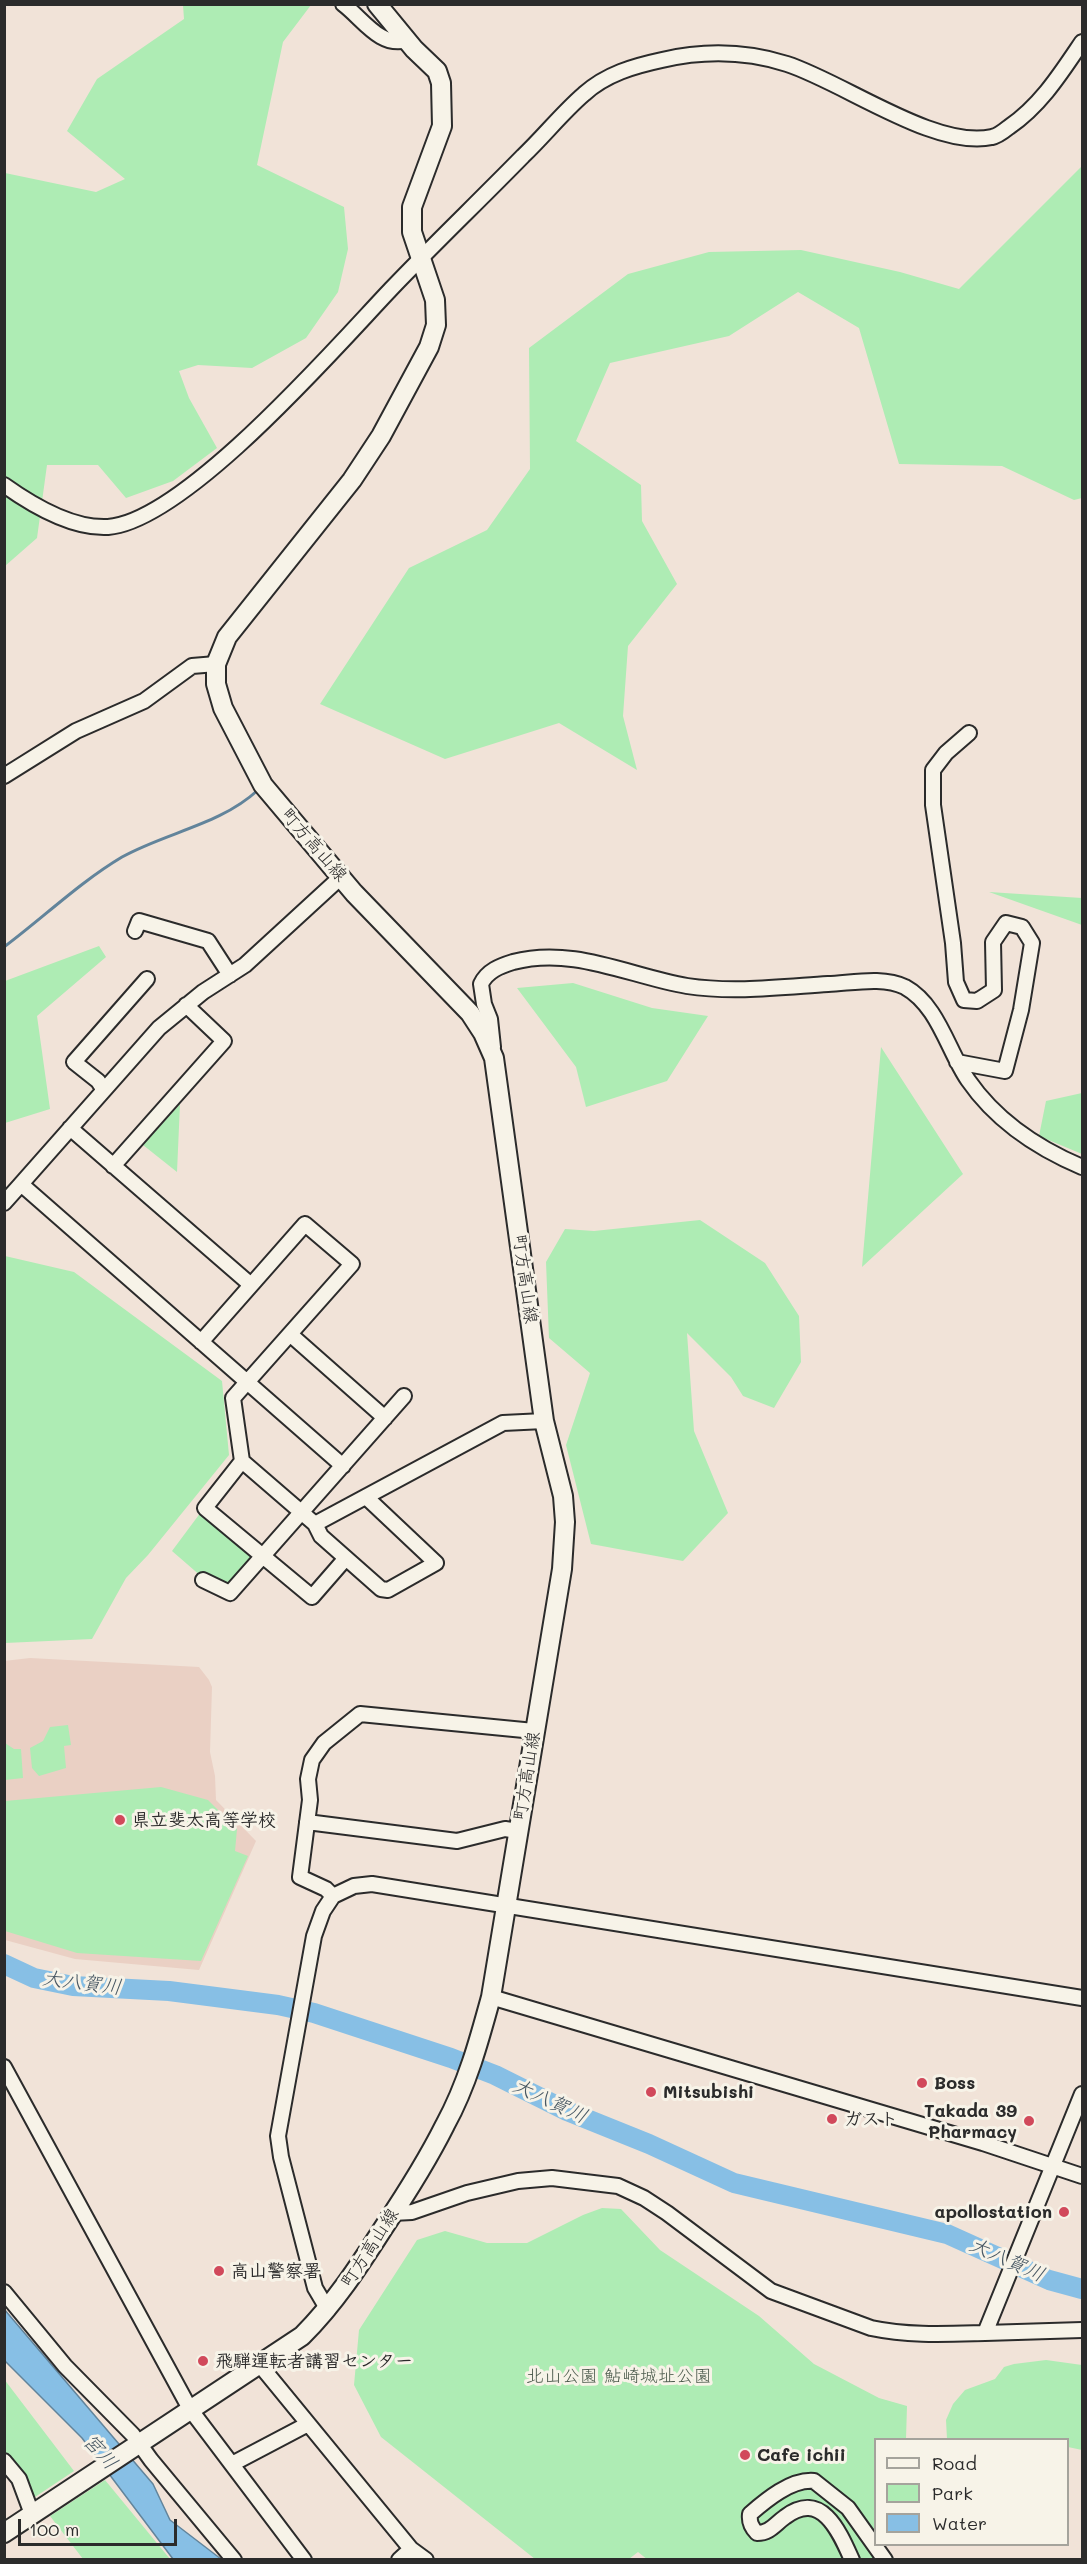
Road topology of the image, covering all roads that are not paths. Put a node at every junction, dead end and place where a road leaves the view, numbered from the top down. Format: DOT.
graph roads {
  1 [pos="343,4"];
  2 [pos="377,4"];
  3 [pos="407,40"];
  4 [pos="1083,42"];
  5 [pos="422,257"];
  6 [pos="4,485"];
  7 [pos="216,664"];
  8 [pos="969,733"];
  9 [pos="4,776"];
  10 [pos="342,876"];
  11 [pos="135,931"];
  12 [pos="230,975"];
  13 [pos="147,979"];
  14 [pos="186,1005"];
  15 [pos="494,1058"];
  16 [pos="957,1062"];
  17 [pos="104,1090"];
  18 [pos="70,1128"];
  19 [pos="113,1166"];
  20 [pos="1083,1167"];
  21 [pos="21,1184"];
  22 [pos="4,1203"];
  23 [pos="251,1285"];
  24 [pos="291,1335"];
  25 [pos="201,1342"];
  26 [pos="249,1382"];
  27 [pos="404,1396"];
  28 [pos="385,1418"];
  29 [pos="544,1421"];
  30 [pos="242,1461"];
  31 [pos="343,1466"];
  32 [pos="366,1497"];
  33 [pos="301,1513"];
  34 [pos="315,1524"];
  35 [pos="263,1556"];
  36 [pos="346,1558"];
  37 [pos="202,1580"];
  38 [pos="534,1731"];
  39 [pos="307,1822"];
  40 [pos="518,1831"];
  41 [pos="333,1896"];
  42 [pos="506,1904"];
  43 [pos="491,1997"];
  44 [pos="1083,1998"];
  45 [pos="4,2067"];
  46 [pos="1083,2094"];
  47 [pos="1052,2167"];
  48 [pos="1083,2176"];
  49 [pos="393,2213"];
  50 [pos="4,2292"];
  51 [pos="327,2310"];
  52 [pos="1083,2330"];
  53 [pos="985,2333"];
  54 [pos="260,2365"];
  55 [pos="190,2409"];
  56 [pos="308,2424"];
  57 [pos="137,2445"];
  58 [pos="4,2461"];
  59 [pos="232,2464"];
  60 [pos="35,2511"];
  61 [pos="4,2533"];
  62 [pos="874,2543"];
  63 [pos="876,2546"];
  64 [pos="411,2549"];
  65 [pos="234,2559"];
  66 [pos="304,2559"];
  67 [pos="399,2559"];
  68 [pos="426,2559"];
  69 [pos="852,2559"];
  70 [pos="885,2559"];
  1 -- 3 [label="street"];
  2 -- 3 [label="main road, 町方高山線"];
  3 -- 5 [label="main road, 町方高山線"];
  4 -- 5 [label="street"];
  5 -- 6 [label="street"];
  5 -- 7 [label="main road, 町方高山線"];
  7 -- 9 [label="street"];
  7 -- 10 [label="main road, 町方高山線"];
  8 -- 16 [label="street"];
  10 -- 12 [label="street"];
  10 -- 15 [label="main road, 町方高山線"];
  11 -- 12 [label="street"];
  12 -- 14 [label="street"];
  13 -- 17 [label="street"];
  14 -- 17 [label="street"];
  14 -- 19 [label="street"];
  15 -- 16 [label="street"];
  15 -- 29 [label="main road, 町方高山線"];
  16 -- 20 [label="street"];
  17 -- 18 [label="street"];
  18 -- 19 [label="street"];
  18 -- 21 [label="street"];
  19 -- 23 [label="street"];
  21 -- 22 [label="street"];
  21 -- 25 [label="street"];
  23 -- 24 [label="street"];
  23 -- 25 [label="street"];
  24 -- 26 [label="street"];
  24 -- 28 [label="street"];
  25 -- 26 [label="street"];
  26 -- 30 [label="street"];
  26 -- 31 [label="street"];
  27 -- 28 [label="street"];
  28 -- 31 [label="street"];
  29 -- 32 [label="street"];
  29 -- 38 [label="main road, 町方高山線"];
  30 -- 33 [label="street"];
  30 -- 35 [label="street"];
  31 -- 33 [label="street"];
  32 -- 34 [label="street"];
  32 -- 36 [label="street"];
  33 -- 34 [label="street"];
  33 -- 35 [label="street"];
  34 -- 36 [label="street"];
  35 -- 36 [label="street"];
  35 -- 37 [label="street"];
  38 -- 39 [label="street"];
  38 -- 40 [label="main road, 町方高山線"];
  39 -- 40 [label="street"];
  39 -- 41 [label="street"];
  40 -- 42 [label="main road, 町方高山線"];
  41 -- 42 [label="street"];
  41 -- 51 [label="street"];
  42 -- 43 [label="main road, 町方高山線"];
  42 -- 44 [label="street"];
  43 -- 47 [label="street"];
  43 -- 49 [label="main road, 町方高山線"];
  45 -- 55 [label="street"];
  46 -- 47 [label="street"];
  47 -- 48 [label="street"];
  47 -- 53 [label="street"];
  49 -- 51 [label="main road, 町方高山線"];
  49 -- 53 [label="street"];
  50 -- 57 [label="street"];
  51 -- 54 [label="main road, 町方高山線"];
  52 -- 53 [label="street"];
  54 -- 55 [label="main road, 町方高山線"];
  54 -- 56 [label="street"];
  55 -- 57 [label="main road, 町方高山線"];
  55 -- 59 [label="street"];
  56 -- 59 [label="street"];
  56 -- 64 [label="street"];
  57 -- 60 [label="main road, 町方高山線"];
  57 -- 65 [label="street"];
  58 -- 60 [label="street"];
  59 -- 66 [label="street"];
  60 -- 61 [label="main road, 町方高山線"];
  62 -- 69 [label="street"];
  63 -- 70 [label="street"];
  64 -- 67 [label="street"];
  64 -- 68 [label="street"];
}
